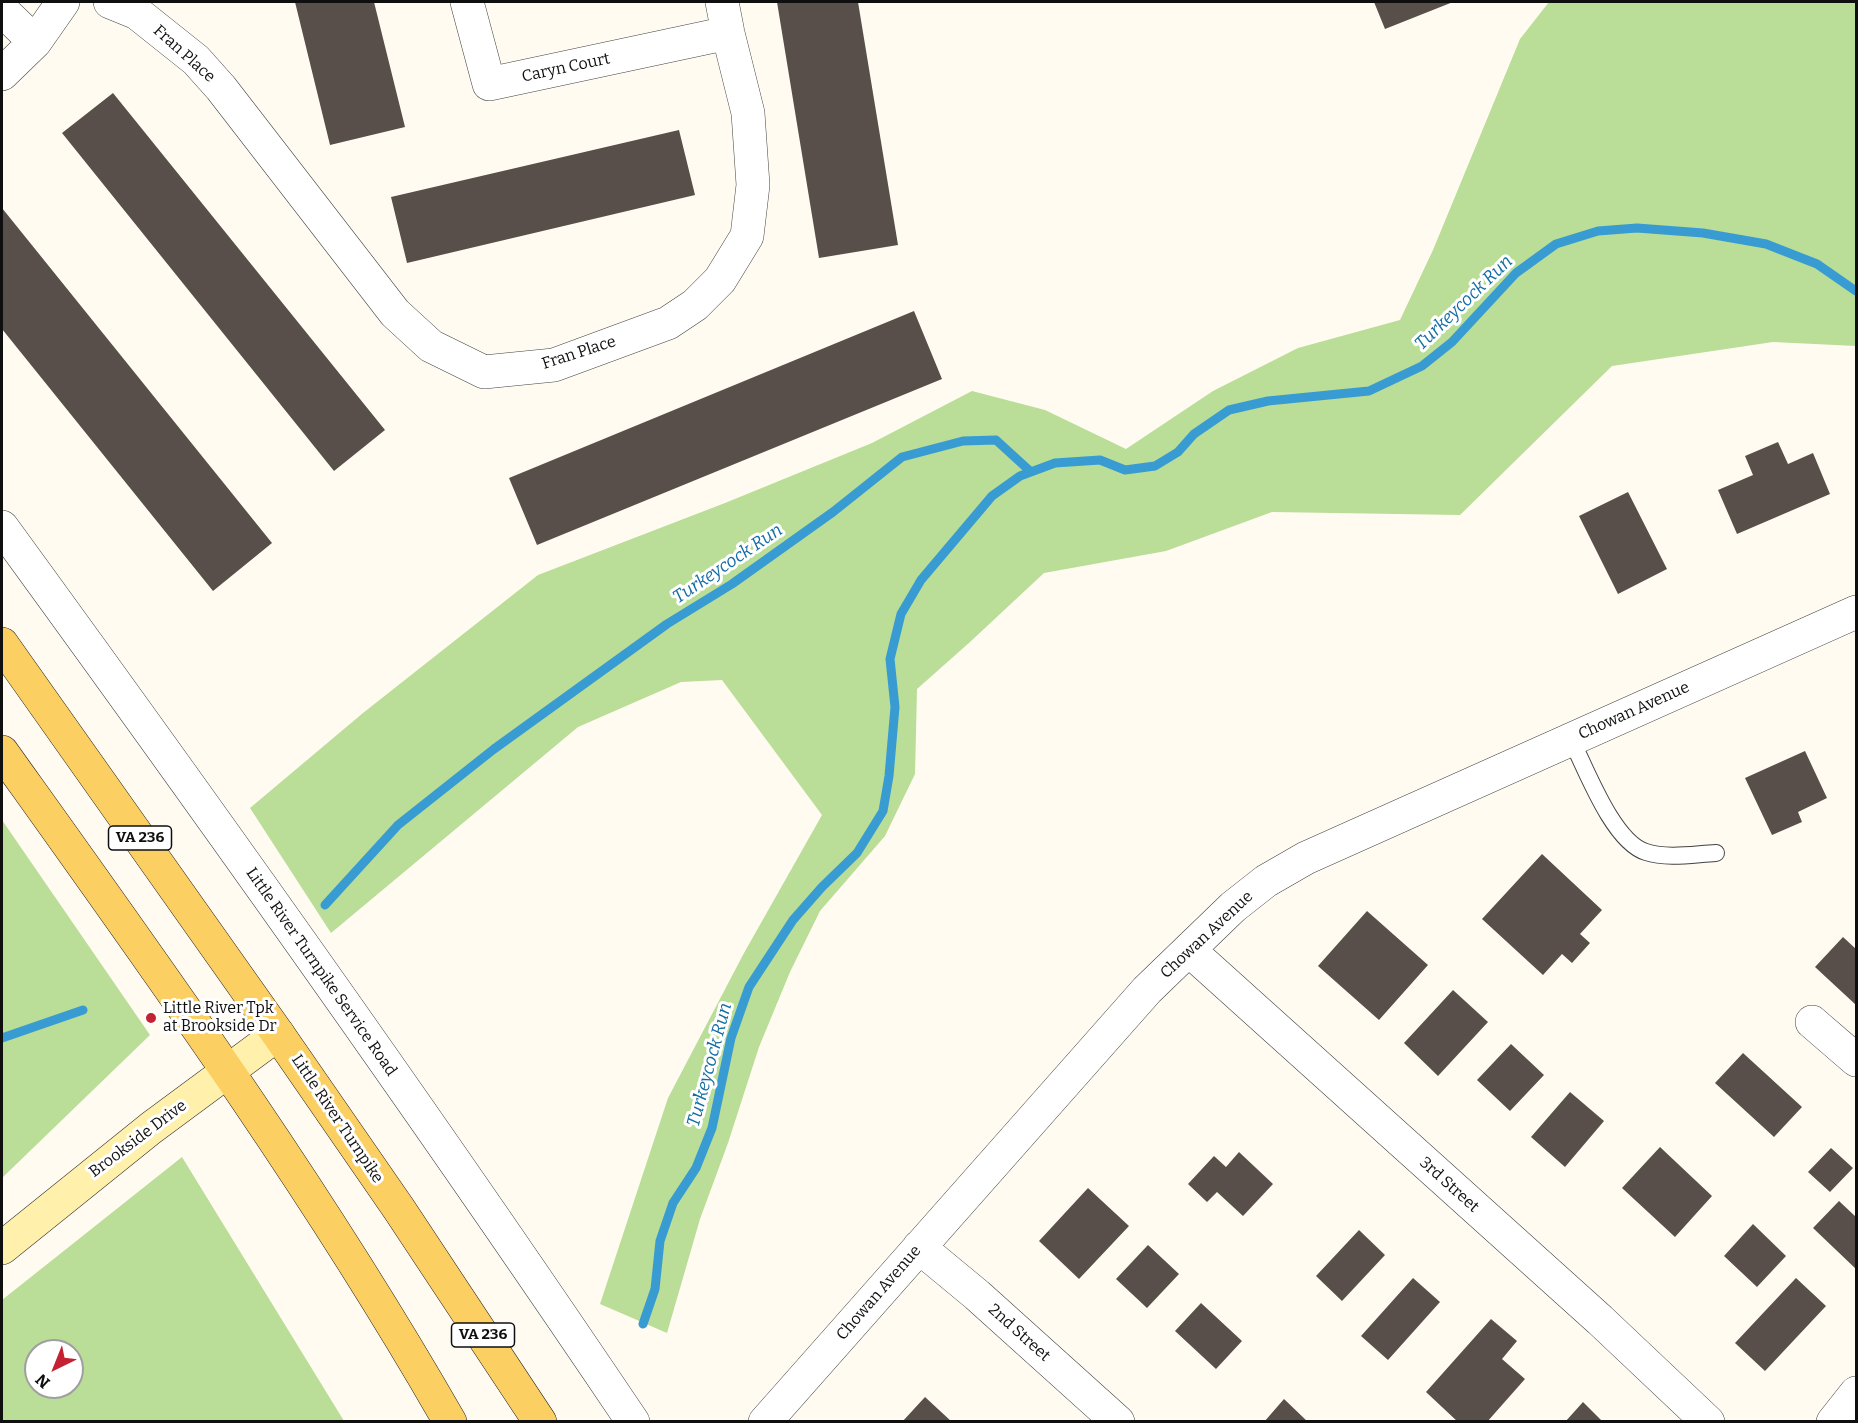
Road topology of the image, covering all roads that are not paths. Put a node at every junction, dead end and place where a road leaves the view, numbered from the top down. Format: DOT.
graph roads {
  1 [pos="63,2"];
  2 [pos="110,2"];
  3 [pos="467,2"];
  4 [pos="722,2"];
  5 [pos="2,10"];
  6 [pos="728,33"];
  7 [pos="35,42"];
  8 [pos="2,74"];
  9 [pos="2,527"];
  10 [pos="1857,612"];
  11 [pos="2,644"];
  12 [pos="1571,739"];
  13 [pos="2,752"];
  14 [pos="1716,853"];
  15 [pos="1189,950"];
  16 [pos="1812,1022"];
  17 [pos="278,1034"];
  18 [pos="1857,1060"];
  19 [pos="228,1071"];
  20 [pos="919,1247"];
  21 [pos="2,1248"];
  22 [pos="1857,1393"];
  23 [pos="450,1422"];
  24 [pos="540,1422"];
  25 [pos="633,1422"];
  26 [pos="765,1422"];
  27 [pos="1118,1422"];
  28 [pos="1708,1422"];
  29 [pos="1833,1422"];
  1 -- 7 [label="street"];
  2 -- 6 [label="street, Fran Place"];
  3 -- 6 [label="street, Caryn Court"];
  4 -- 6 [label="street, Fran Place"];
  5 -- 7 [label="street"];
  7 -- 8 [label="street"];
  9 -- 25 [label="street, Little River Turnpike Service Road"];
  10 -- 12 [label="street, Chowan Avenue"];
  11 -- 17 [label="main road, Little River Turnpike / VA 236"];
  12 -- 14 [label="lane"];
  12 -- 15 [label="street, Chowan Avenue"];
  13 -- 19 [label="main road"];
  15 -- 20 [label="street, Chowan Avenue"];
  15 -- 28 [label="street, 3rd Street"];
  16 -- 18 [label="street"];
  17 -- 19 [label="street, Brookside Drive"];
  17 -- 24 [label="main road, Little River Turnpike / VA 236"];
  19 -- 21 [label="street, Brookside Drive"];
  19 -- 23 [label="main road"];
  20 -- 26 [label="street, Chowan Avenue"];
  20 -- 27 [label="street, 2nd Street"];
  22 -- 29 [label="street"];
}
